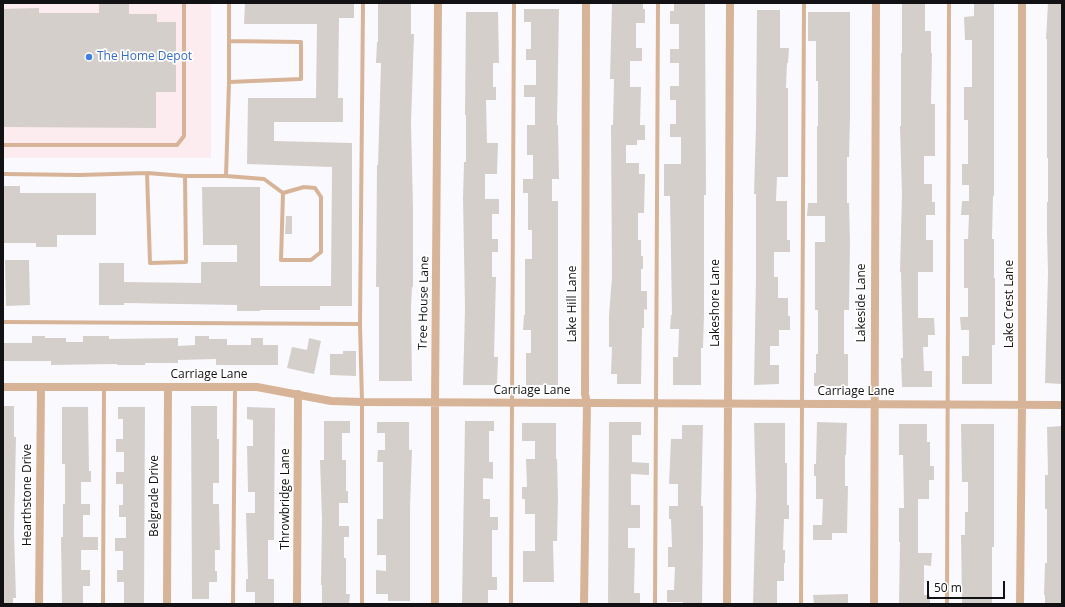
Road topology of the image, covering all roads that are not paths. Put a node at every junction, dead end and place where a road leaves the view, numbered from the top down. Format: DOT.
graph roads {
  1 [pos="184,3"];
  2 [pos="229,3"];
  3 [pos="363,3"];
  4 [pos="438,3"];
  5 [pos="514,3"];
  6 [pos="586,3"];
  7 [pos="658,3"];
  8 [pos="730,3"];
  9 [pos="804,3"];
  10 [pos="876,3"];
  11 [pos="949,3"];
  12 [pos="1022,3"];
  13 [pos="229,41"];
  14 [pos="229,82"];
  15 [pos="3,145"];
  16 [pos="148,173"];
  17 [pos="3,174"];
  18 [pos="185,176"];
  19 [pos="226,176"];
  20 [pos="283,193"];
  21 [pos="3,322"];
  22 [pos="360,324"];
  23 [pos="3,387"];
  24 [pos="41,387"];
  25 [pos="104,387"];
  26 [pos="168,387"];
  27 [pos="234,387"];
  28 [pos="298,394"];
  29 [pos="362,402"];
  30 [pos="435,402"];
  31 [pos="512,403"];
  32 [pos="587,403"];
  33 [pos="656,403"];
  34 [pos="727,404"];
  35 [pos="801,404"];
  36 [pos="874,404"];
  37 [pos="948,404"];
  38 [pos="1022,405"];
  39 [pos="1062,405"];
  40 [pos="39,604"];
  41 [pos="103,604"];
  42 [pos="167,604"];
  43 [pos="233,604"];
  44 [pos="297,604"];
  45 [pos="362,604"];
  46 [pos="435,604"];
  47 [pos="511,604"];
  48 [pos="584,604"];
  49 [pos="655,604"];
  50 [pos="727,604"];
  51 [pos="801,604"];
  52 [pos="874,604"];
  53 [pos="947,604"];
  54 [pos="1020,604"];
  1 -- 15 [label="lane"];
  2 -- 13 [label="lane"];
  3 -- 22 [label="lane"];
  4 -- 30 [label="street, Tree House Lane"];
  5 -- 31 [label="lane"];
  6 -- 32 [label="street, Lake Hill Lane"];
  7 -- 33 [label="lane"];
  8 -- 34 [label="street, Lakeshore Lane"];
  9 -- 35 [label="lane"];
  10 -- 36 [label="street, Lakeside Lane"];
  11 -- 37 [label="lane"];
  12 -- 38 [label="street, Lake Crest Lane"];
  13 -- 14 [label="lane"];
  13 -- 14 [label="lane"];
  14 -- 19 [label="lane"];
  16 -- 17 [label="lane"];
  16 -- 18 [label="lane"];
  16 -- 18 [label="lane"];
  18 -- 19 [label="lane"];
  19 -- 20 [label="lane"];
  20 -- 20 [label="lane"];
  21 -- 22 [label="lane"];
  22 -- 29 [label="lane"];
  23 -- 24 [label="street, Carriage Lane"];
  24 -- 25 [label="street, Carriage Lane"];
  24 -- 40 [label="street, Hearthstone Drive"];
  25 -- 26 [label="street, Carriage Lane"];
  25 -- 41 [label="lane"];
  26 -- 27 [label="street, Carriage Lane"];
  26 -- 42 [label="street, Belgrade Drive"];
  27 -- 28 [label="street, Carriage Lane"];
  27 -- 43 [label="lane"];
  28 -- 29 [label="street, Carriage Lane"];
  28 -- 44 [label="street, Throwbridge Lane"];
  29 -- 30 [label="street, Carriage Lane"];
  29 -- 45 [label="lane"];
  30 -- 31 [label="street, Carriage Lane"];
  30 -- 46 [label="street, Tree House Lane"];
  31 -- 32 [label="street, Carriage Lane"];
  31 -- 47 [label="lane"];
  32 -- 33 [label="street, Carriage Lane"];
  32 -- 48 [label="street, Lake Hill Lane"];
  33 -- 34 [label="street, Carriage Lane"];
  33 -- 49 [label="lane"];
  34 -- 35 [label="street, Carriage Lane"];
  34 -- 50 [label="street, Lakeshore Lane"];
  35 -- 36 [label="street, Carriage Lane"];
  35 -- 51 [label="lane"];
  36 -- 37 [label="street, Carriage Lane"];
  36 -- 52 [label="street, Lakeside Lane"];
  37 -- 38 [label="street, Carriage Lane"];
  37 -- 53 [label="lane"];
  38 -- 39 [label="street, Carriage Lane"];
  38 -- 54 [label="street, Lake Crest Lane"];
}
